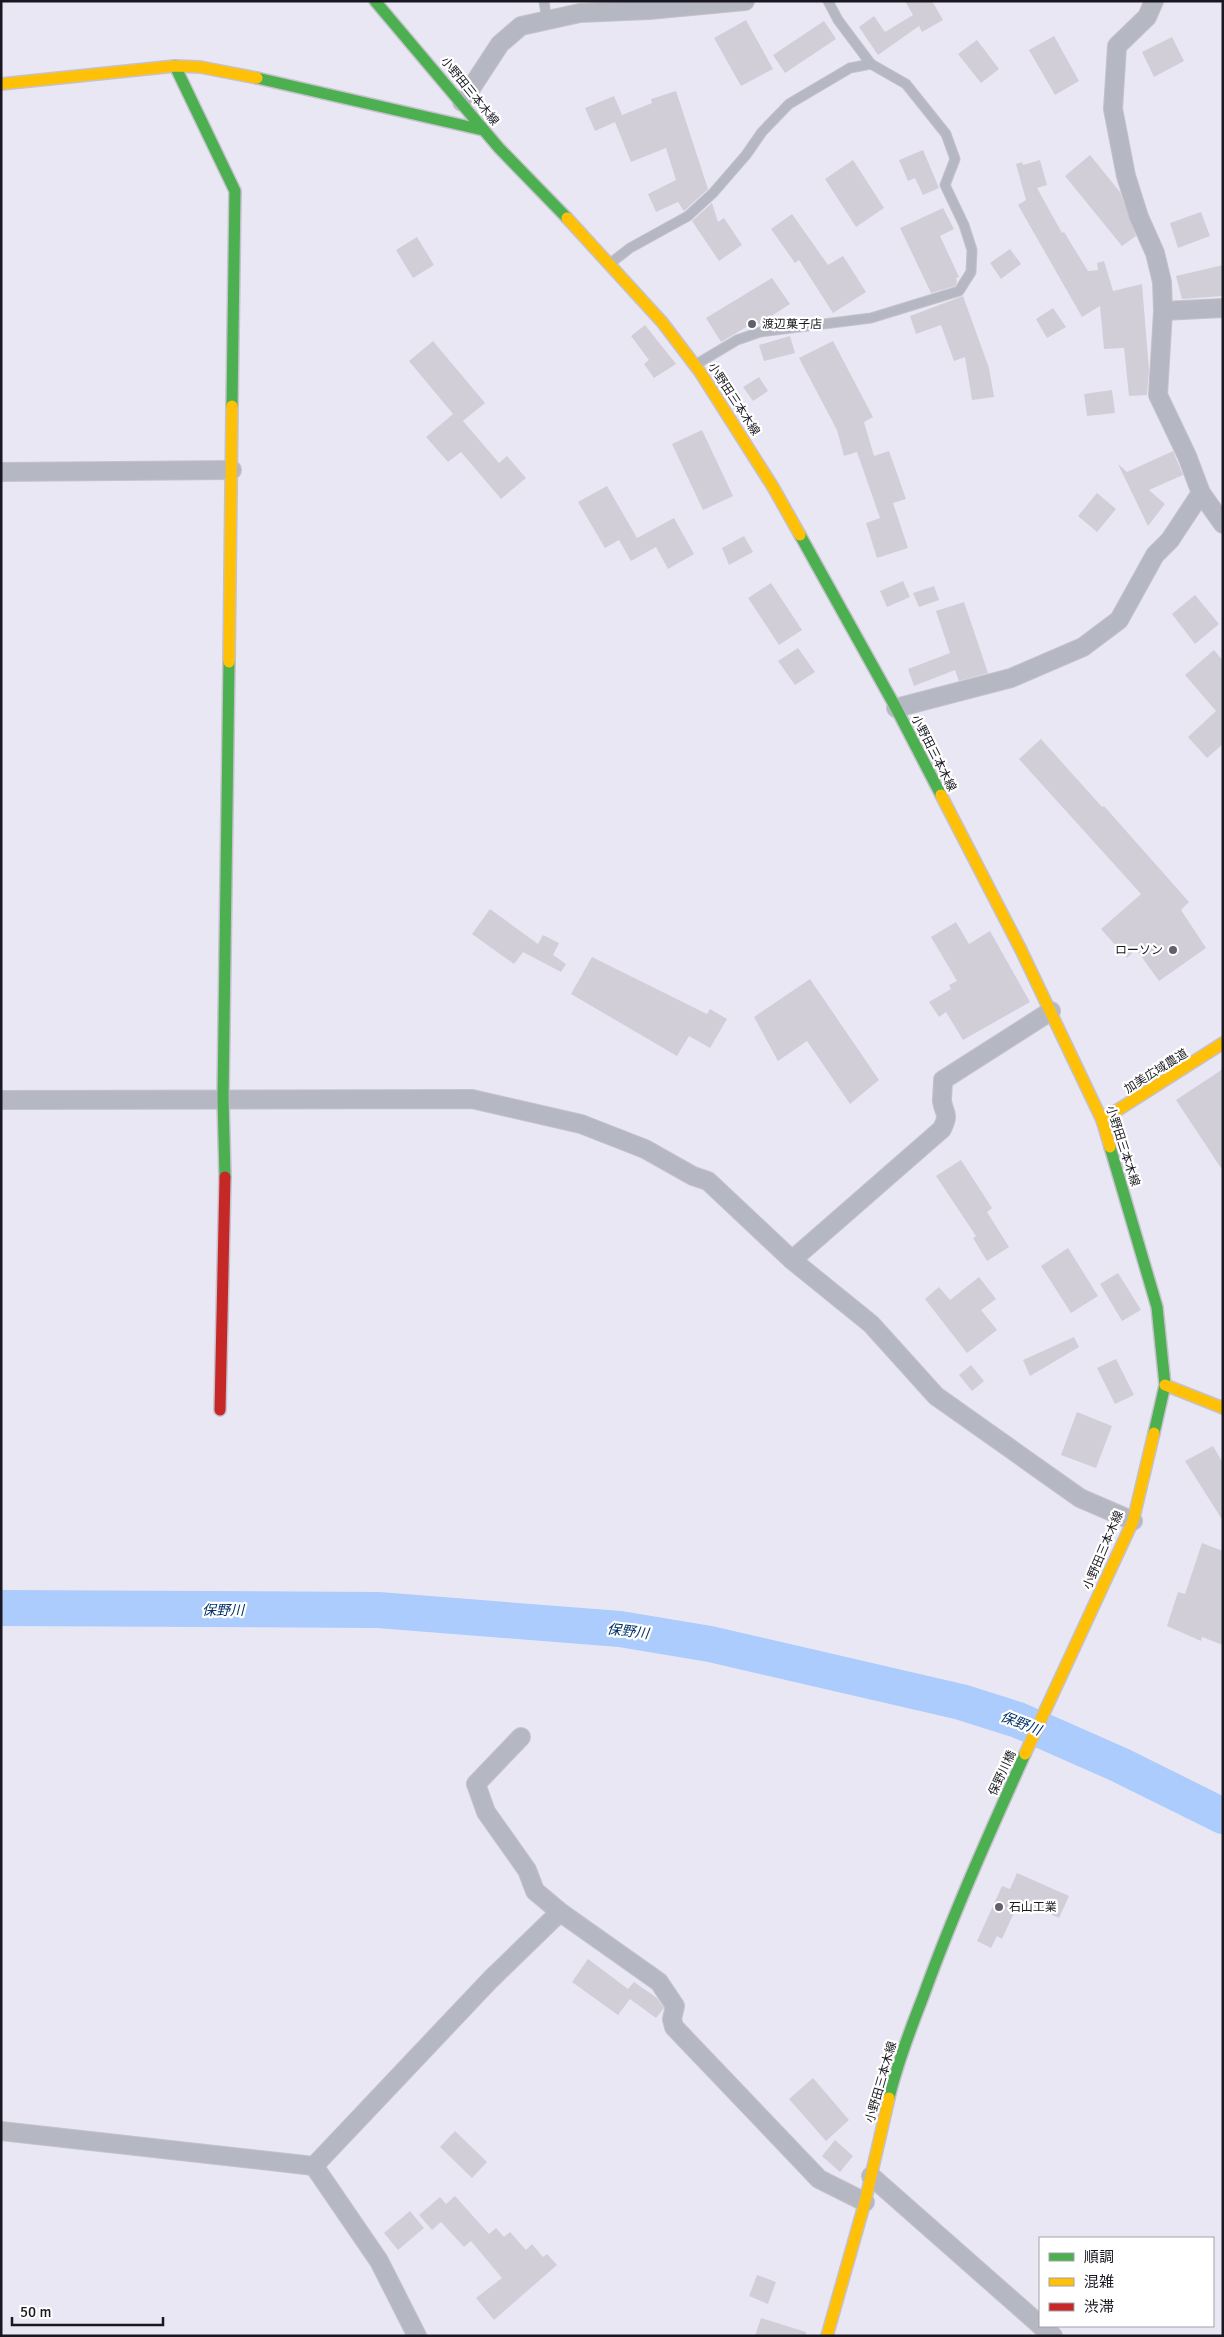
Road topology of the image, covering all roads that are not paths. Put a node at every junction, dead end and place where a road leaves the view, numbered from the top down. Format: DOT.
graph roads {
  1 [pos="376,1"];
  2 [pos="544,1"];
  3 [pos="745,1"];
  4 [pos="828,1"];
  5 [pos="1154,1"];
  6 [pos="547,22"];
  7 [pos="871,64"];
  8 [pos="175,66"];
  9 [pos="1,84"];
  10 [pos="462,102"];
  11 [pos="483,130"];
  12 [pos="610,264"];
  13 [pos="1223,308"];
  14 [pos="1163,311"];
  15 [pos="695,365"];
  16 [pos="232,470"];
  17 [pos="1,472"];
  18 [pos="1201,493"];
  19 [pos="1223,524"];
  20 [pos="896,708"];
  21 [pos="1051,1011"];
  22 [pos="1223,1043"];
  23 [pos="223,1098"];
  24 [pos="1,1100"];
  25 [pos="1102,1120"];
  26 [pos="792,1260"];
  27 [pos="1165,1384"];
  28 [pos="1223,1408"];
  29 [pos="220,1410"];
  30 [pos="1133,1520"];
  31 [pos="1082,1633"];
  32 [pos="521,1737"];
  33 [pos="984,1844"];
  34 [pos="560,1912"];
  35 [pos="1,2132"];
  36 [pos="314,2166"];
  37 [pos="871,2176"];
  38 [pos="865,2202"];
  39 [pos="1039,2323"];
  40 [pos="1043,2327"];
  41 [pos="417,2336"];
  42 [pos="827,2336"];
  43 [pos="1053,2336"];
  1 -- 10 [label="main road, 小野田三本木線"];
  2 -- 6 [label="lane"];
  3 -- 6 [label="street"];
  4 -- 7 [label="lane"];
  5 -- 14 [label="street"];
  6 -- 10 [label="street"];
  7 -- 12 [label="lane"];
  7 -- 15 [label="lane"];
  8 -- 9 [label="main road"];
  8 -- 11 [label="main road"];
  8 -- 16 [label="main road"];
  10 -- 11 [label="main road, 小野田三本木線"];
  11 -- 12 [label="main road, 小野田三本木線"];
  12 -- 15 [label="main road, 小野田三本木線"];
  13 -- 14 [label="street"];
  14 -- 18 [label="street"];
  15 -- 20 [label="main road, 小野田三本木線"];
  16 -- 17 [label="street"];
  16 -- 23 [label="main road"];
  18 -- 19 [label="street"];
  18 -- 20 [label="street"];
  20 -- 21 [label="main road, 小野田三本木線"];
  21 -- 25 [label="main road, 小野田三本木線"];
  21 -- 26 [label="street"];
  22 -- 25 [label="main road, 加美広域農道"];
  23 -- 24 [label="street"];
  23 -- 26 [label="street"];
  23 -- 29 [label="main road"];
  25 -- 27 [label="main road, 小野田三本木線"];
  26 -- 30 [label="street"];
  27 -- 28 [label="main road"];
  27 -- 30 [label="main road, 小野田三本木線"];
  30 -- 31 [label="main road, 小野田三本木線"];
  31 -- 33 [label="main road, 保野川橋"];
  32 -- 34 [label="street"];
  33 -- 37 [label="main road, 小野田三本木線"];
  34 -- 36 [label="street"];
  34 -- 38 [label="street"];
  35 -- 36 [label="street"];
  36 -- 41 [label="street"];
  37 -- 38 [label="main road, 小野田三本木線"];
  37 -- 39 [label="street"];
  38 -- 42 [label="main road, 小野田三本木線"];
  40 -- 43 [label="street"];
}
